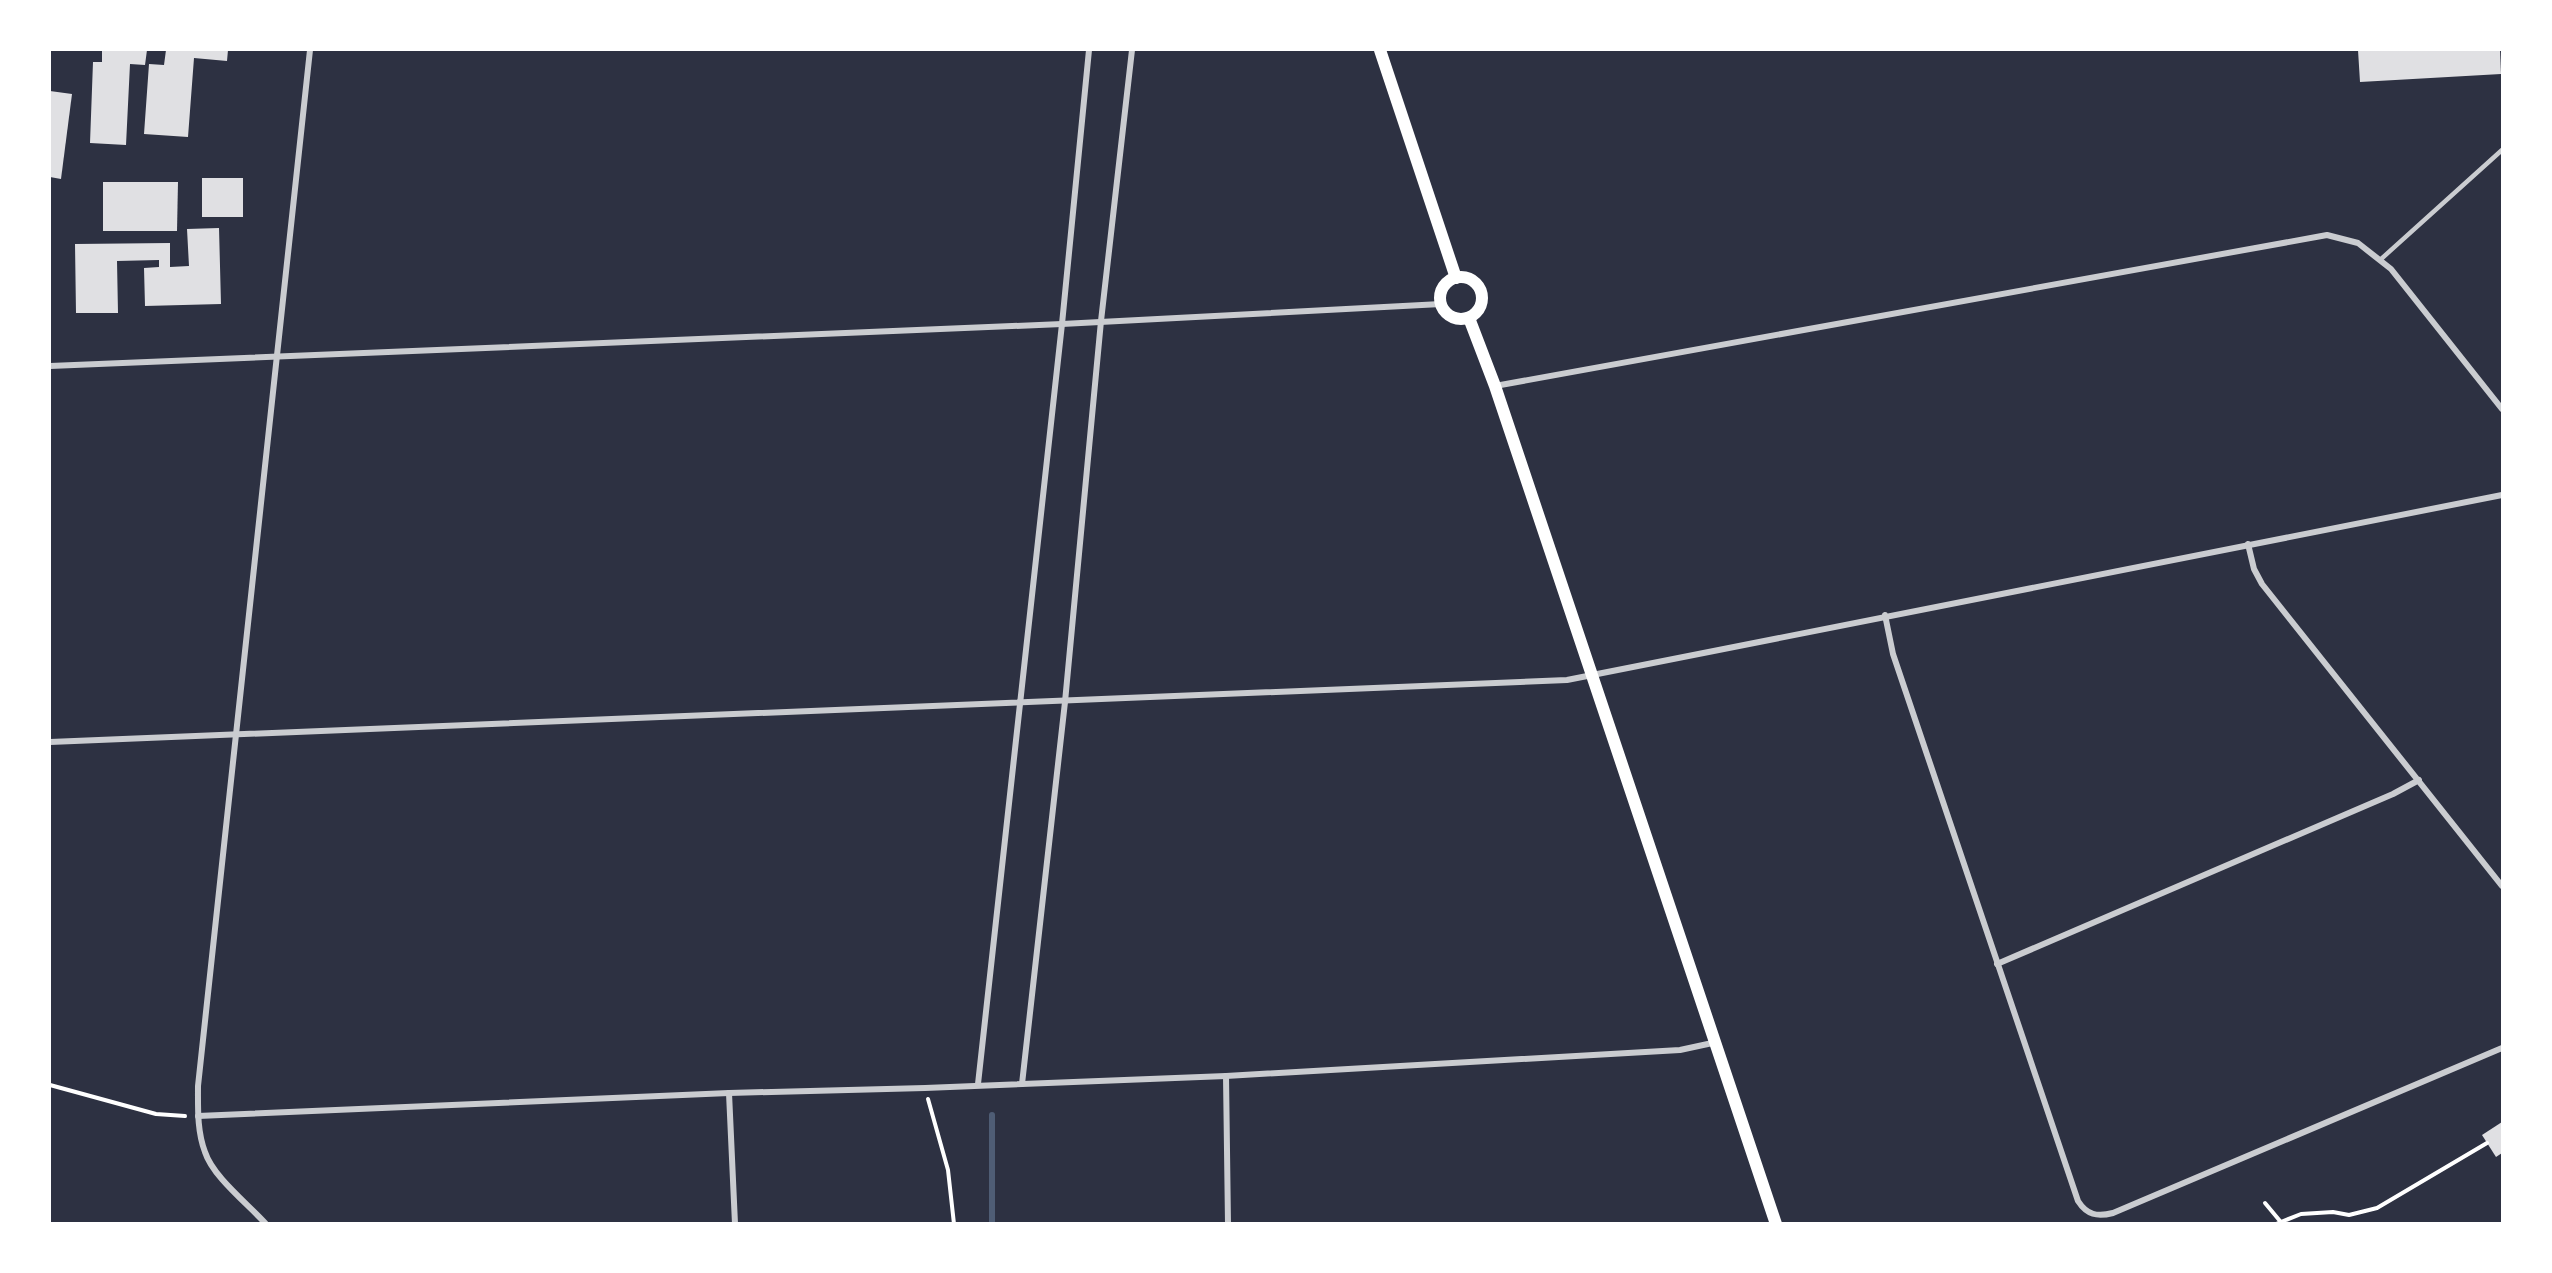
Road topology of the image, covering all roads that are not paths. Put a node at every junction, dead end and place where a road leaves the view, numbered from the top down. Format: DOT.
graph roads {
  1 [pos="310,50"];
  2 [pos="1089,50"];
  3 [pos="1132,50"];
  4 [pos="1380,50"];
  5 [pos="2502,150"];
  6 [pos="2380,260"];
  7 [pos="1456,278"];
  8 [pos="1441,304"];
  9 [pos="1468,318"];
  10 [pos="1101,321"];
  11 [pos="1062,324"];
  12 [pos="277,358"];
  13 [pos="50,366"];
  14 [pos="1496,386"];
  15 [pos="2502,409"];
  16 [pos="2502,495"];
  17 [pos="2248,544"];
  18 [pos="1885,615"];
  19 [pos="1592,673"];
  20 [pos="1065,702"];
  21 [pos="1020,704"];
  22 [pos="235,735"];
  23 [pos="50,742"];
  24 [pos="2419,780"];
  25 [pos="2502,886"];
  26 [pos="1998,964"];
  27 [pos="1717,1042"];
  28 [pos="2502,1048"];
  29 [pos="1226,1076"];
  30 [pos="978,1084"];
  31 [pos="1022,1084"];
  32 [pos="729,1093"];
  33 [pos="198,1116"];
  34 [pos="266,1224"];
  35 [pos="735,1224"];
  36 [pos="1228,1224"];
  37 [pos="1776,1224"];
  1 -- 12 [label="street"];
  2 -- 11 [label="street"];
  3 -- 10 [label="street"];
  4 -- 7 [label="main road"];
  5 -- 6 [label="lane"];
  6 -- 14 [label="street"];
  6 -- 15 [label="street"];
  7 -- 8 [label="main road"];
  7 -- 9 [label="main road"];
  8 -- 9 [label="main road"];
  8 -- 10 [label="street"];
  9 -- 14 [label="main road"];
  10 -- 11 [label="street"];
  10 -- 20 [label="street"];
  11 -- 12 [label="street"];
  11 -- 21 [label="street"];
  12 -- 13 [label="street"];
  12 -- 22 [label="street"];
  14 -- 19 [label="main road"];
  16 -- 17 [label="street"];
  17 -- 18 [label="street"];
  17 -- 24 [label="street"];
  18 -- 19 [label="street"];
  18 -- 26 [label="street"];
  19 -- 20 [label="street"];
  19 -- 27 [label="main road"];
  20 -- 21 [label="street"];
  20 -- 31 [label="street"];
  21 -- 22 [label="street"];
  21 -- 30 [label="street"];
  22 -- 23 [label="street"];
  22 -- 33 [label="street"];
  24 -- 25 [label="street"];
  24 -- 26 [label="street"];
  26 -- 28 [label="street"];
  27 -- 29 [label="street"];
  27 -- 37 [label="main road"];
  29 -- 31 [label="street"];
  29 -- 36 [label="street"];
  30 -- 31 [label="street"];
  30 -- 32 [label="street"];
  32 -- 33 [label="street"];
  32 -- 35 [label="street"];
  33 -- 34 [label="street"];
}
